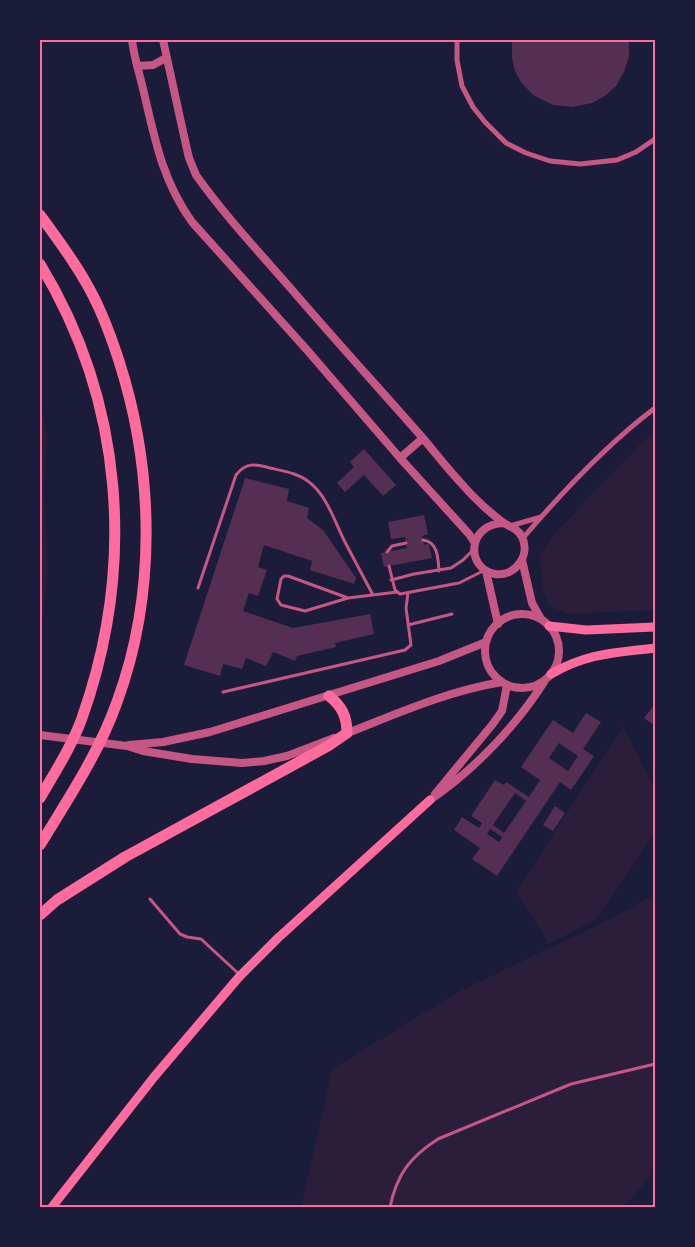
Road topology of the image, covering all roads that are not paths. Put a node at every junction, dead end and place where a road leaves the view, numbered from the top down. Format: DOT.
graph roads {
  1 [pos="163,40"];
  2 [pos="457,40"];
  3 [pos="134,41"];
  4 [pos="166,58"];
  5 [pos="137,66"];
  6 [pos="655,139"];
  7 [pos="40,216"];
  8 [pos="40,264"];
  9 [pos="655,408"];
  10 [pos="423,438"];
  11 [pos="400,458"];
  12 [pos="541,517"];
  13 [pos="507,524"];
  14 [pos="523,538"];
  15 [pos="422,540"];
  16 [pos="406,543"];
  17 [pos="474,546"];
  18 [pos="387,552"];
  19 [pos="522,560"];
  20 [pos="389,566"];
  21 [pos="486,570"];
  22 [pos="439,571"];
  23 [pos="391,580"];
  24 [pos="198,588"];
  25 [pos="397,592"];
  26 [pos="408,593"];
  27 [pos="373,595"];
  28 [pos="348,598"];
  29 [pos="452,614"];
  30 [pos="542,620"];
  31 [pos="498,624"];
  32 [pos="408,625"];
  33 [pos="549,626"];
  34 [pos="655,627"];
  35 [pos="486,642"];
  36 [pos="655,648"];
  37 [pos="548,677"];
  38 [pos="504,684"];
  39 [pos="223,692"];
  40 [pos="329,696"];
  41 [pos="347,733"];
  42 [pos="40,735"];
  43 [pos="127,746"];
  44 [pos="40,798"];
  45 [pos="430,800"];
  46 [pos="40,845"];
  47 [pos="150,899"];
  48 [pos="40,915"];
  49 [pos="241,975"];
  50 [pos="655,1064"];
  51 [pos="52,1207"];
  52 [pos="390,1207"];
  1 -- 4 [label="street"];
  2 -- 6 [label="street"];
  3 -- 5 [label="street"];
  4 -- 5 [label="street"];
  4 -- 10 [label="street"];
  5 -- 11 [label="street"];
  7 -- 46 [label="highway"];
  8 -- 44 [label="highway"];
  9 -- 12 [label="street"];
  10 -- 11 [label="street"];
  10 -- 13 [label="street"];
  11 -- 17 [label="street"];
  12 -- 13 [label="street"];
  12 -- 14 [label="street"];
  13 -- 14 [label="street"];
  13 -- 17 [label="street"];
  14 -- 19 [label="street"];
  15 -- 22 [label="lane"];
  16 -- 18 [label="lane"];
  17 -- 21 [label="street"];
  17 -- 22 [label="lane"];
  19 -- 21 [label="street"];
  19 -- 30 [label="street"];
  20 -- 23 [label="lane"];
  21 -- 26 [label="lane"];
  21 -- 31 [label="street"];
  22 -- 23 [label="lane"];
  23 -- 25 [label="lane"];
  24 -- 27 [label="lane"];
  25 -- 26 [label="lane"];
  25 -- 27 [label="lane"];
  26 -- 32 [label="lane"];
  27 -- 28 [label="lane"];
  28 -- 28 [label="lane"];
  29 -- 32 [label="lane"];
  30 -- 31 [label="street"];
  30 -- 33 [label="street"];
  31 -- 35 [label="street"];
  32 -- 39 [label="lane"];
  33 -- 34 [label="main road"];
  33 -- 37 [label="street"];
  35 -- 38 [label="street"];
  35 -- 40 [label="street"];
  36 -- 37 [label="main road"];
  37 -- 38 [label="street"];
  37 -- 45 [label="street"];
  38 -- 41 [label="street"];
  38 -- 45 [label="street"];
  40 -- 41 [label="highway"];
  40 -- 43 [label="street"];
  41 -- 43 [label="street"];
  41 -- 48 [label="highway"];
  42 -- 43 [label="street"];
  45 -- 49 [label="main road"];
  47 -- 49 [label="lane"];
  49 -- 51 [label="main road"];
  50 -- 52 [label="lane"];
}
